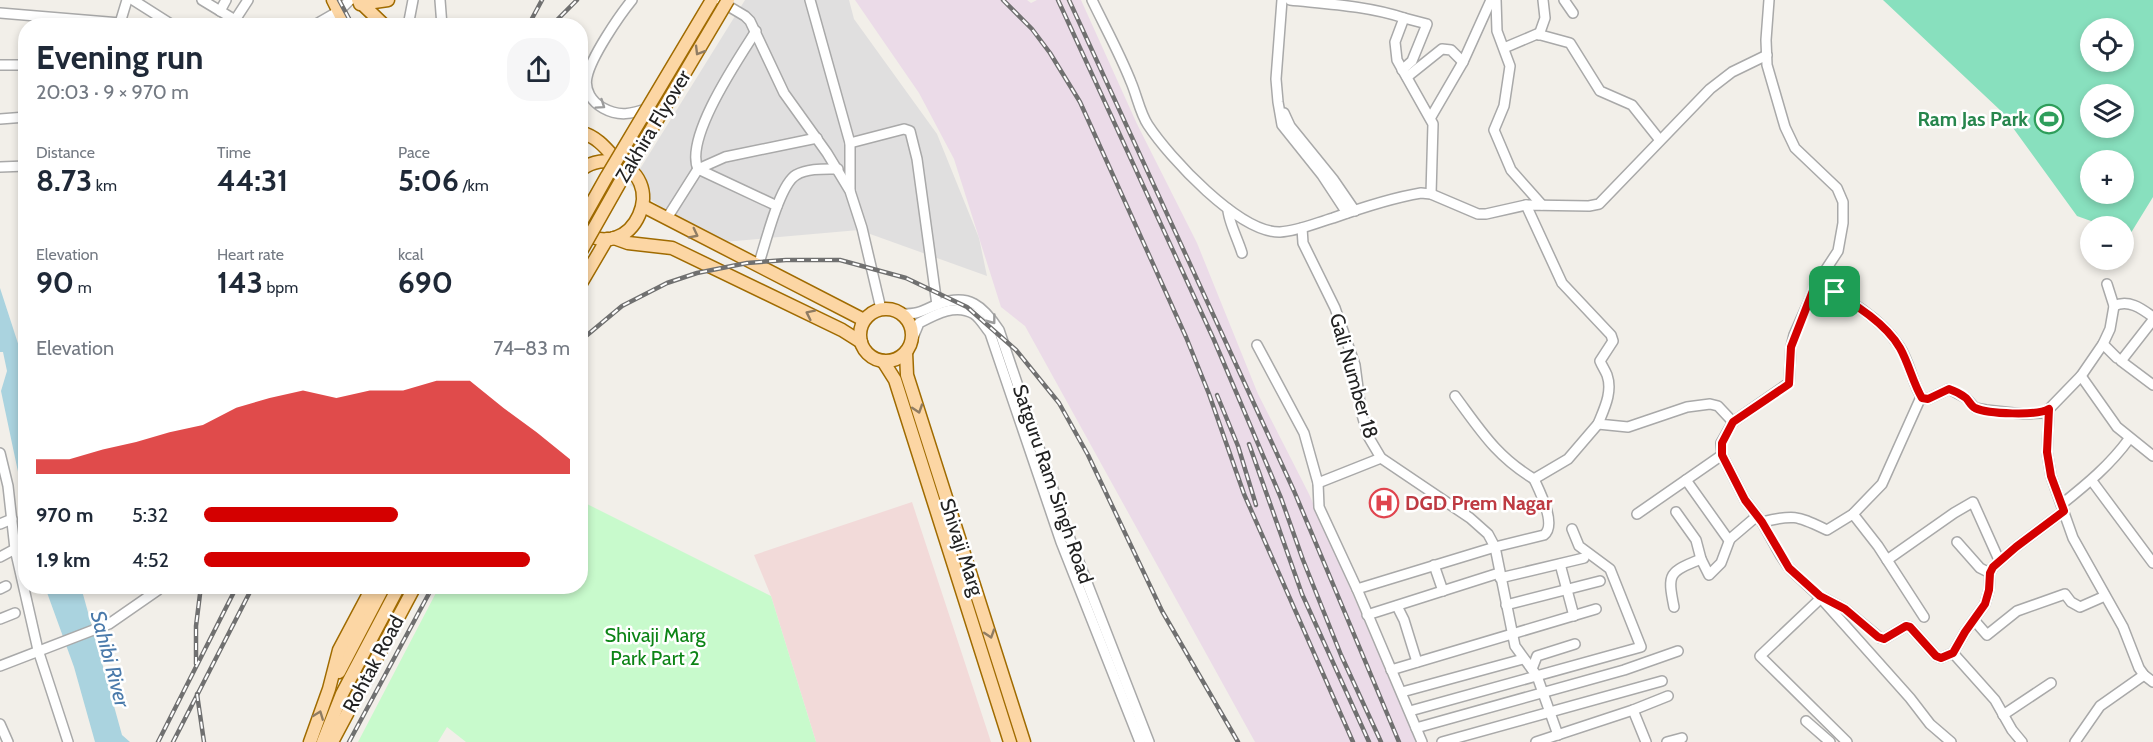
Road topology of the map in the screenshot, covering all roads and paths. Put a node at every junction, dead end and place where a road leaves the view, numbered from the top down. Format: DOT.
graph roads {
  1 [pos="127,0"];
  2 [pos="133,0"];
  3 [pos="202,0"];
  4 [pos="226,0"];
  5 [pos="248,0"];
  6 [pos="388,0"];
  7 [pos="413,0"];
  8 [pos="440,0"];
  9 [pos="632,0"];
  10 [pos="712,0"];
  11 [pos="718,0"];
  12 [pos="728,0"];
  13 [pos="810,0"];
  14 [pos="1092,0"];
  15 [pos="1282,0"];
  16 [pos="1289,0"];
  17 [pos="1491,0"];
  18 [pos="1496,0"];
  19 [pos="1543,0"];
  20 [pos="1564,0"];
  21 [pos="1769,0"];
  22 [pos="356,1"];
  23 [pos="336,5"];
  24 [pos="220,11"];
  25 [pos="0,13"];
  26 [pos="1573,13"];
  27 [pos="55,18"];
  28 [pos="122,18"];
  29 [pos="161,18"];
  30 [pos="232,18"];
  31 [pos="236,18"];
  32 [pos="322,18"];
  33 [pos="376,18"];
  34 [pos="410,18"];
  35 [pos="441,18"];
  36 [pos="1404,18"];
  37 [pos="756,31"];
  38 [pos="1539,35"];
  39 [pos="1503,48"];
  40 [pos="1767,55"];
  41 [pos="1463,62"];
  42 [pos="0,65"];
  43 [pos="18,65"];
  44 [pos="588,72"];
  45 [pos="1404,74"];
  46 [pos="588,91"];
  47 [pos="648,108"];
  48 [pos="1431,117"];
  49 [pos="18,118"];
  50 [pos="0,119"];
  51 [pos="588,135"];
  52 [pos="817,138"];
  53 [pos="1659,140"];
  54 [pos="849,143"];
  55 [pos="620,164"];
  56 [pos="18,166"];
  57 [pos="588,166"];
  58 [pos="0,167"];
  59 [pos="698,169"];
  60 [pos="838,169"];
  61 [pos="850,191"];
  62 [pos="1431,194"];
  63 [pos="1526,205"];
  64 [pos="1542,205"];
  65 [pos="643,206"];
  66 [pos="777,206"];
  67 [pos="1228,209"];
  68 [pos="588,210"];
  69 [pos="1351,212"];
  70 [pos="666,218"];
  71 [pos="1302,228"];
  72 [pos="588,234"];
  73 [pos="611,238"];
  74 [pos="588,239"];
  75 [pos="1242,253"];
  76 [pos="758,266"];
  77 [pos="588,273"];
  78 [pos="1816,283"];
  79 [pos="2107,284"];
  80 [pos="937,305"];
  81 [pos="2114,306"];
  82 [pos="881,309"];
  83 [pos="903,314"];
  84 [pos="2153,318"];
  85 [pos="864,320"];
  86 [pos="912,340"];
  87 [pos="861,342"];
  88 [pos="2103,344"];
  89 [pos="1257,345"];
  90 [pos="906,352"];
  91 [pos="2117,358"];
  92 [pos="883,361"];
  93 [pos="2081,376"];
  94 [pos="2152,383"];
  95 [pos="1455,396"];
  96 [pos="1921,397"];
  97 [pos="2049,409"];
  98 [pos="1733,422"];
  99 [pos="1598,424"];
  100 [pos="2129,439"];
  101 [pos="1722,455"];
  102 [pos="2153,456"];
  103 [pos="1381,458"];
  104 [pos="2,466"];
  105 [pos="1534,479"];
  106 [pos="1686,480"];
  107 [pos="2092,481"];
  108 [pos="1318,483"];
  109 [pos="10,502"];
  110 [pos="0,505"];
  111 [pos="2063,508"];
  112 [pos="1676,512"];
  113 [pos="1637,514"];
  114 [pos="1853,514"];
  115 [pos="12,519"];
  116 [pos="1760,519"];
  117 [pos="0,524"];
  118 [pos="1572,529"];
  119 [pos="1730,539"];
  120 [pos="1957,542"];
  121 [pos="1494,547"];
  122 [pos="15,549"];
  123 [pos="0,557"];
  124 [pos="1584,558"];
  125 [pos="1701,559"];
  126 [pos="1887,560"];
  127 [pos="1999,560"];
  128 [pos="18,562"];
  129 [pos="2153,563"];
  130 [pos="1560,564"];
  131 [pos="1434,565"];
  132 [pos="1990,573"];
  133 [pos="1500,575"];
  134 [pos="1599,581"];
  135 [pos="1357,589"];
  136 [pos="1567,589"];
  137 [pos="1443,591"];
  138 [pos="25,594"];
  139 [pos="152,594"];
  140 [pos="369,594"];
  141 [pos="380,594"];
  142 [pos="395,594"];
  143 [pos="411,594"];
  144 [pos="2105,596"];
  145 [pos="1820,597"];
  146 [pos="1506,605"];
  147 [pos="1397,606"];
  148 [pos="1674,607"];
  149 [pos="1596,609"];
  150 [pos="15,613"];
  151 [pos="1367,615"];
  152 [pos="1574,616"];
  153 [pos="1924,617"];
  154 [pos="0,620"];
  155 [pos="1974,620"];
  156 [pos="1512,634"];
  157 [pos="1575,644"];
  158 [pos="38,650"];
  159 [pos="1678,651"];
  160 [pos="1953,653"];
  161 [pos="1523,659"];
  162 [pos="1417,662"];
  163 [pos="0,666"];
  164 [pos="1391,670"];
  165 [pos="1535,672"];
  166 [pos="2144,675"];
  167 [pos="1662,681"];
  168 [pos="2153,682"];
  169 [pos="2051,683"];
  170 [pos="329,688"];
  171 [pos="1402,692"];
  172 [pos="1543,692"];
  173 [pos="1668,696"];
  174 [pos="1633,710"];
  175 [pos="1410,711"];
  176 [pos="1550,712"];
  177 [pos="2003,715"];
  178 [pos="1806,721"];
  179 [pos="0,724"];
  180 [pos="1416,728"];
  181 [pos="1558,735"];
  182 [pos="1682,738"];
  183 [pos="8,742"];
  184 [pos="68,742"];
  185 [pos="310,742"];
  186 [pos="323,742"];
  187 [pos="332,742"];
  188 [pos="1010,742"];
  189 [pos="1024,742"];
  190 [pos="1140,742"];
  191 [pos="1149,742"];
  192 [pos="1422,742"];
  193 [pos="1442,742"];
  194 [pos="1536,742"];
  195 [pos="1646,742"];
  196 [pos="1667,742"];
  197 [pos="1830,742"];
  198 [pos="1847,742"];
  199 [pos="1951,742"];
  200 [pos="2022,742"];
  201 [pos="2075,742"];
  1 -- 28 [label="street"];
  2 -- 29 [label="street"];
  3 -- 24 [label="street"];
  4 -- 24 [label="street"];
  5 -- 31 [label="street"];
  6 -- 22 [label="main road"];
  7 -- 34 [label="street"];
  8 -- 35 [label="street"];
  9 -- 44 [label="street, one-way"];
  10 -- 47 [label="main road, Zakhira Flyover, bridge"];
  11 -- 37 [label="street"];
  12 -- 74 [label="main road, Zakhira Flyover, one-way, bridge"];
  13 -- 54 [label="street"];
  14 -- 67 [label="street"];
  15 -- 69 [label="street"];
  16 -- 36 [label="street"];
  16 -- 69 [label="street"];
  17 -- 41 [label="street"];
  18 -- 39 [label="street"];
  19 -- 38 [label="street"];
  20 -- 26 [label="street"];
  21 -- 40 [label="street"];
  22 -- 23 [label="street"];
  22 -- 33 [label="main road"];
  23 -- 32 [label="street"];
  24 -- 30 [label="street"];
  25 -- 27 [label="street"];
  36 -- 45 [label="street"];
  36 -- 45 [label="street"];
  37 -- 52 [label="street"];
  37 -- 59 [label="street"];
  38 -- 39 [label="street"];
  38 -- 53 [label="street"];
  39 -- 64 [label="street"];
  40 -- 53 [label="street"];
  40 -- 78 [label="street"];
  41 -- 45 [label="street"];
  41 -- 48 [label="street"];
  42 -- 43 [label="street"];
  45 -- 48 [label="street"];
  46 -- 47 [label="street, one-way"];
  47 -- 68 [label="main road, Zakhira Flyover, bridge"];
  48 -- 62 [label="street"];
  49 -- 50 [label="street"];
  51 -- 55 [label="main road"];
  52 -- 59 [label="street"];
  52 -- 60 [label="street"];
  53 -- 64 [label="street"];
  54 -- 61 [label="street"];
  54 -- 80 [label="street"];
  55 -- 57 [label="main road"];
  55 -- 65 [label="main road"];
  56 -- 58 [label="street"];
  59 -- 66 [label="street"];
  59 -- 70 [label="street"];
  60 -- 61 [label="street"];
  60 -- 66 [label="street"];
  61 -- 82 [label="street"];
  62 -- 63 [label="street"];
  62 -- 69 [label="street"];
  63 -- 64 [label="street"];
  63 -- 99 [label="street"];
  65 -- 70 [label="main road"];
  65 -- 73 [label="main road"];
  66 -- 76 [label="street"];
  67 -- 71 [label="street"];
  67 -- 75 [label="street"];
  69 -- 71 [label="street"];
  70 -- 76 [label="main road, one-way"];
  71 -- 103 [label="street, Gali Number 18"];
  72 -- 73 [label="main road"];
  73 -- 77 [label="main road"];
  87 -- 73 [label="main road, one-way"];
  76 -- 85 [label="main road"];
  78 -- 96 [label="street"];
  78 -- 98 [label="street"];
  79 -- 81 [label="street"];
  80 -- 83 [label="street, Satguru Ram Singh Road"];
  80 -- 191 [label="street, Satguru Ram Singh Road, one-way"];
  81 -- 84 [label="street"];
  81 -- 88 [label="street"];
  82 -- 83 [label="main road"];
  82 -- 85 [label="main road"];
  83 -- 86 [label="main road"];
  84 -- 94 [label="street"];
  85 -- 87 [label="main road"];
  86 -- 90 [label="main road"];
  86 -- 190 [label="street, Satguru Ram Singh Road"];
  87 -- 92 [label="main road"];
  88 -- 91 [label="street"];
  88 -- 93 [label="street"];
  89 -- 108 [label="street"];
  90 -- 92 [label="main road"];
  90 -- 189 [label="main road, Shivaji Marg, one-way"];
  92 -- 188 [label="main road, Shivaji Marg"];
  93 -- 97 [label="street"];
  93 -- 100 [label="street"];
  95 -- 105 [label="street"];
  96 -- 97 [label="street"];
  96 -- 114 [label="street"];
  97 -- 111 [label="street"];
  98 -- 99 [label="street"];
  98 -- 101 [label="street"];
  99 -- 105 [label="street"];
  100 -- 102 [label="street"];
  100 -- 107 [label="street"];
  101 -- 106 [label="street"];
  101 -- 116 [label="street"];
  103 -- 108 [label="street"];
  103 -- 121 [label="street"];
  104 -- 109 [label="street"];
  105 -- 121 [label="street"];
  106 -- 113 [label="street"];
  106 -- 119 [label="street"];
  107 -- 111 [label="street"];
  107 -- 129 [label="street"];
  108 -- 135 [label="street"];
  109 -- 110 [label="street"];
  109 -- 115 [label="street"];
  111 -- 127 [label="street"];
  111 -- 144 [label="street"];
  112 -- 125 [label="street"];
  114 -- 116 [label="street"];
  114 -- 126 [label="street"];
  115 -- 117 [label="street"];
  115 -- 122 [label="street"];
  116 -- 119 [label="street"];
  116 -- 145 [label="street"];
  118 -- 165 [label="street"];
  119 -- 125 [label="street"];
  120 -- 132 [label="street"];
  121 -- 131 [label="street"];
  121 -- 133 [label="street"];
  122 -- 123 [label="street"];
  122 -- 128 [label="street"];
  124 -- 130 [label="street"];
  125 -- 148 [label="street"];
  126 -- 127 [label="street"];
  126 -- 153 [label="street"];
  127 -- 132 [label="street"];
  130 -- 133 [label="street"];
  130 -- 136 [label="street"];
  131 -- 135 [label="street"];
  131 -- 137 [label="street"];
  132 -- 155 [label="street"];
  133 -- 137 [label="street"];
  133 -- 146 [label="street"];
  134 -- 136 [label="street"];
  135 -- 151 [label="street"];
  136 -- 146 [label="street"];
  136 -- 152 [label="street"];
  137 -- 147 [label="street"];
  138 -- 158 [label="street"];
  139 -- 158 [label="street"];
  140 -- 170 [label="main road, Rohtak Road"];
  141 -- 170 [label="main road"];
  142 -- 186 [label="main road"];
  143 -- 187 [label="main road, Rohtak Road"];
  144 -- 155 [label="street"];
  144 -- 166 [label="street"];
  145 -- 160 [label="street"];
  145 -- 198 [label="street"];
  145 -- 199 [label="street"];
  146 -- 156 [label="street"];
  147 -- 151 [label="street"];
  147 -- 162 [label="street"];
  149 -- 152 [label="street"];
  150 -- 154 [label="street"];
  151 -- 164 [label="street"];
  152 -- 156 [label="street"];
  155 -- 160 [label="street"];
  156 -- 161 [label="street"];
  156 -- 162 [label="street"];
  157 -- 165 [label="street"];
  158 -- 163 [label="street"];
  158 -- 184 [label="street"];
  159 -- 172 [label="street"];
  160 -- 177 [label="street"];
  161 -- 165 [label="street"];
  161 -- 171 [label="street"];
  162 -- 164 [label="street"];
  164 -- 171 [label="street"];
  165 -- 172 [label="street"];
  165 -- 175 [label="street"];
  166 -- 168 [label="street"];
  166 -- 201 [label="street"];
  167 -- 176 [label="street"];
  169 -- 177 [label="street"];
  185 -- 170 [label="main road, Rohtak Road, one-way"];
  171 -- 175 [label="street"];
  172 -- 176 [label="street"];
  172 -- 180 [label="street"];
  173 -- 174 [label="street"];
  174 -- 181 [label="street"];
  174 -- 195 [label="street"];
  175 -- 180 [label="street"];
  176 -- 181 [label="street"];
  176 -- 193 [label="street"];
  177 -- 200 [label="street"];
  178 -- 197 [label="street"];
  179 -- 183 [label="street"];
  180 -- 192 [label="street"];
  181 -- 194 [label="street"];
  182 -- 196 [label="street"];
}
